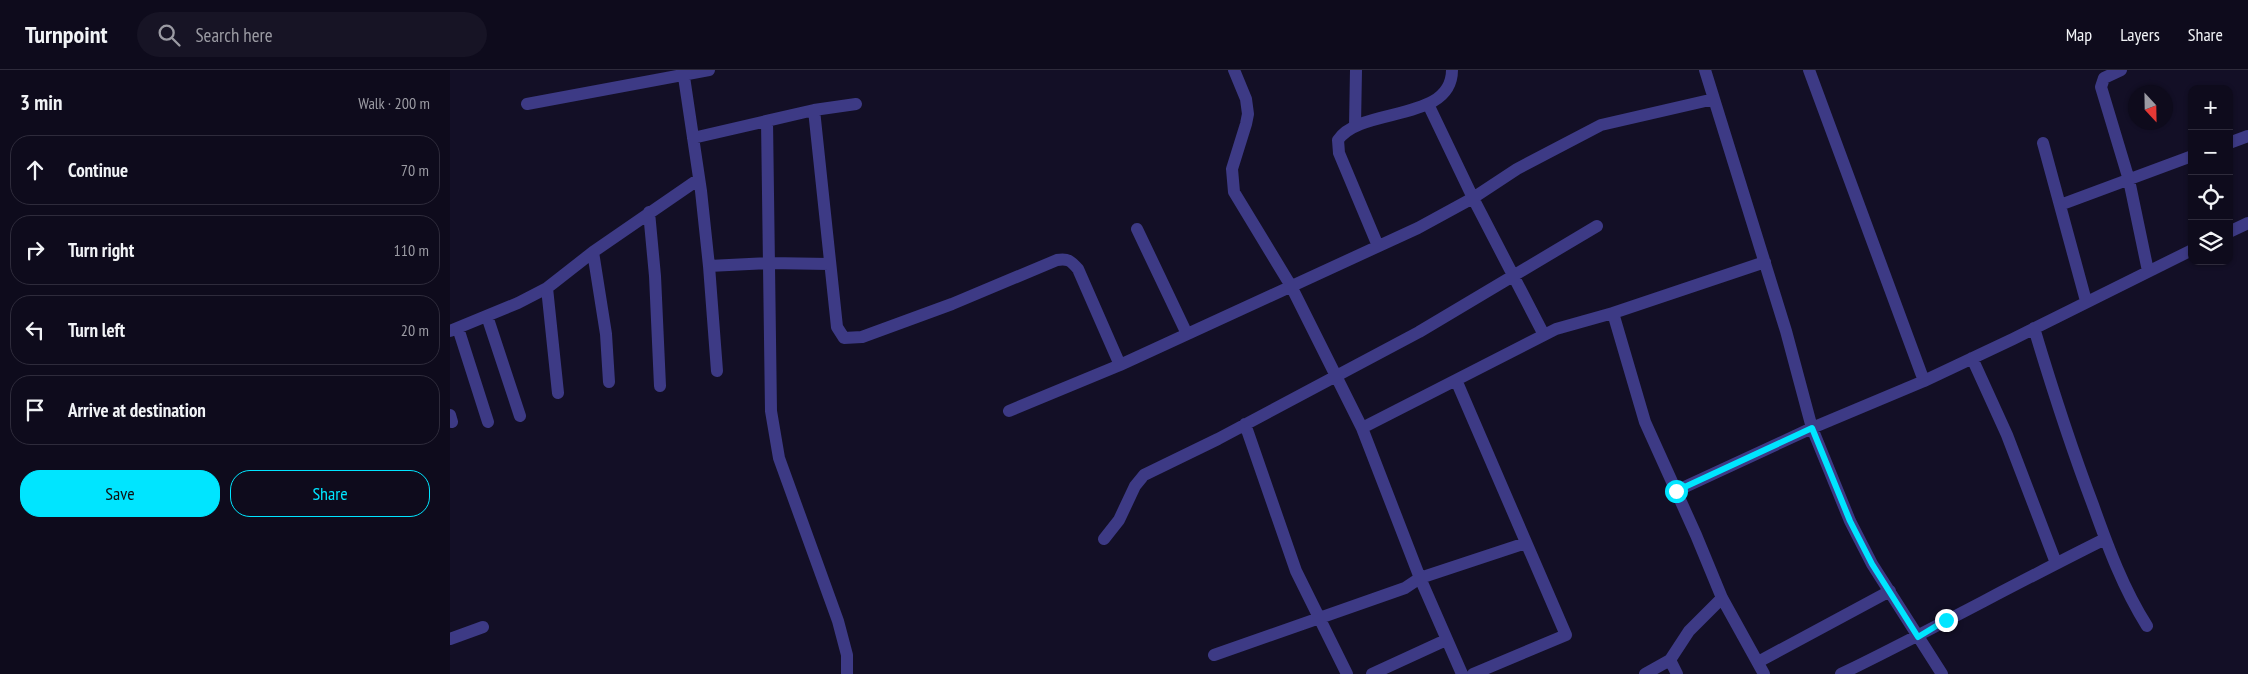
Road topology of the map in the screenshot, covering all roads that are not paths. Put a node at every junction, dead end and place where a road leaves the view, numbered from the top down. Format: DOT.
graph roads {
  1 [pos="709,70"];
  2 [pos="1234,70"];
  3 [pos="1356,70"];
  4 [pos="1452,70"];
  5 [pos="1705,70"];
  6 [pos="1809,70"];
  7 [pos="2117,71"];
  8 [pos="683,73"];
  9 [pos="1714,99"];
  10 [pos="527,104"];
  11 [pos="856,104"];
  12 [pos="1428,104"];
  13 [pos="814,110"];
  14 [pos="767,121"];
  15 [pos="1356,126"];
  16 [pos="2248,136"];
  17 [pos="693,138"];
  18 [pos="2233,142"];
  19 [pos="2043,143"];
  20 [pos="2188,158"];
  21 [pos="699,179"];
  22 [pos="2129,180"];
  23 [pos="1473,198"];
  24 [pos="2060,206"];
  25 [pos="650,212"];
  26 [pos="2248,224"];
  27 [pos="1597,226"];
  28 [pos="1136,229"];
  29 [pos="2233,230"];
  30 [pos="1378,246"];
  31 [pos="593,252"];
  32 [pos="2188,252"];
  33 [pos="1765,262"];
  34 [pos="769,263"];
  35 [pos="829,264"];
  36 [pos="709,266"];
  37 [pos="2148,271"];
  38 [pos="1514,274"];
  39 [pos="1291,286"];
  40 [pos="547,288"];
  41 [pos="2086,302"];
  42 [pos="1612,313"];
  43 [pos="487,316"];
  44 [pos="2034,328"];
  45 [pos="454,329"];
  46 [pos="1187,334"];
  47 [pos="1544,335"];
  48 [pos="1972,358"];
  49 [pos="1120,365"];
  50 [pos="717,371"];
  51 [pos="1335,376"];
  52 [pos="1456,380"];
  53 [pos="1924,381"];
  54 [pos="609,382"];
  55 [pos="660,386"];
  56 [pos="558,393"];
  57 [pos="1009,410"];
  58 [pos="520,416"];
  59 [pos="488,422"];
  60 [pos="1245,424"];
  61 [pos="1362,428"];
  62 [pos="1812,428"];
  63 [pos="1676,491"];
  64 [pos="1104,538"];
  65 [pos="2105,539"];
  66 [pos="1526,543"];
  67 [pos="2056,563"];
  68 [pos="1420,578"];
  69 [pos="1890,591"];
  70 [pos="1722,598"];
  71 [pos="1319,618"];
  72 [pos="2147,626"];
  73 [pos="482,628"];
  74 [pos="1918,637"];
  75 [pos="450,639"];
  76 [pos="1446,640"];
  77 [pos="1214,655"];
  78 [pos="1670,660"];
  79 [pos="1758,662"];
  80 [pos="847,674"];
  81 [pos="1347,674"];
  82 [pos="1372,674"];
  83 [pos="1462,674"];
  84 [pos="1473,674"];
  85 [pos="1645,674"];
  86 [pos="1676,674"];
  87 [pos="1764,674"];
  88 [pos="1841,674"];
  89 [pos="1942,674"];
  1 -- 8 [label="street"];
  2 -- 39 [label="street"];
  3 -- 15 [label="street"];
  4 -- 12 [label="street"];
  5 -- 9 [label="street"];
  6 -- 53 [label="street"];
  7 -- 22 [label="street"];
  8 -- 10 [label="street"];
  8 -- 17 [label="street"];
  9 -- 23 [label="street"];
  9 -- 33 [label="street"];
  11 -- 13 [label="street"];
  12 -- 15 [label="street"];
  12 -- 23 [label="street"];
  13 -- 14 [label="street"];
  13 -- 35 [label="street"];
  14 -- 17 [label="street"];
  14 -- 34 [label="street"];
  15 -- 30 [label="street"];
  16 -- 18 [label="street"];
  17 -- 21 [label="street"];
  19 -- 24 [label="street"];
  20 -- 22 [label="street"];
  21 -- 25 [label="street"];
  21 -- 36 [label="street"];
  22 -- 24 [label="street"];
  22 -- 37 [label="street"];
  23 -- 30 [label="street"];
  23 -- 38 [label="street"];
  24 -- 41 [label="street"];
  25 -- 31 [label="street"];
  25 -- 55 [label="street"];
  26 -- 29 [label="street"];
  27 -- 38 [label="street"];
  28 -- 46 [label="street"];
  30 -- 39 [label="street"];
  31 -- 40 [label="street"];
  31 -- 54 [label="street"];
  32 -- 37 [label="street"];
  33 -- 42 [label="street"];
  33 -- 62 [label="street"];
  34 -- 35 [label="street"];
  34 -- 36 [label="street"];
  34 -- 80 [label="street"];
  35 -- 49 [label="street"];
  36 -- 50 [label="street"];
  37 -- 41 [label="street"];
  38 -- 47 [label="street"];
  38 -- 51 [label="street"];
  39 -- 46 [label="street"];
  39 -- 51 [label="street"];
  40 -- 43 [label="street"];
  40 -- 56 [label="street"];
  41 -- 44 [label="street"];
  42 -- 47 [label="street"];
  42 -- 63 [label="street"];
  43 -- 45 [label="street"];
  43 -- 58 [label="street"];
  44 -- 48 [label="street"];
  44 -- 65 [label="street"];
  45 -- 59 [label="street"];
  46 -- 49 [label="street"];
  47 -- 52 [label="street"];
  48 -- 53 [label="street"];
  48 -- 67 [label="street"];
  49 -- 57 [label="street"];
  51 -- 60 [label="street"];
  51 -- 61 [label="street"];
  52 -- 61 [label="street"];
  52 -- 66 [label="street"];
  53 -- 62 [label="street"];
  60 -- 64 [label="street"];
  60 -- 71 [label="street"];
  61 -- 68 [label="street"];
  62 -- 63 [label="street"];
  62 -- 69 [label="street"];
  63 -- 70 [label="street"];
  65 -- 67 [label="street"];
  65 -- 72 [label="street"];
  66 -- 68 [label="street"];
  66 -- 84 [label="street"];
  67 -- 74 [label="street"];
  68 -- 71 [label="street"];
  68 -- 76 [label="street"];
  69 -- 74 [label="street"];
  69 -- 79 [label="street"];
  70 -- 78 [label="street"];
  70 -- 79 [label="street"];
  71 -- 77 [label="street"];
  71 -- 81 [label="street"];
  73 -- 75 [label="street"];
  74 -- 88 [label="street"];
  74 -- 89 [label="street"];
  76 -- 82 [label="street"];
  76 -- 83 [label="street"];
  78 -- 85 [label="street"];
  78 -- 86 [label="street"];
  79 -- 87 [label="street"];
}
